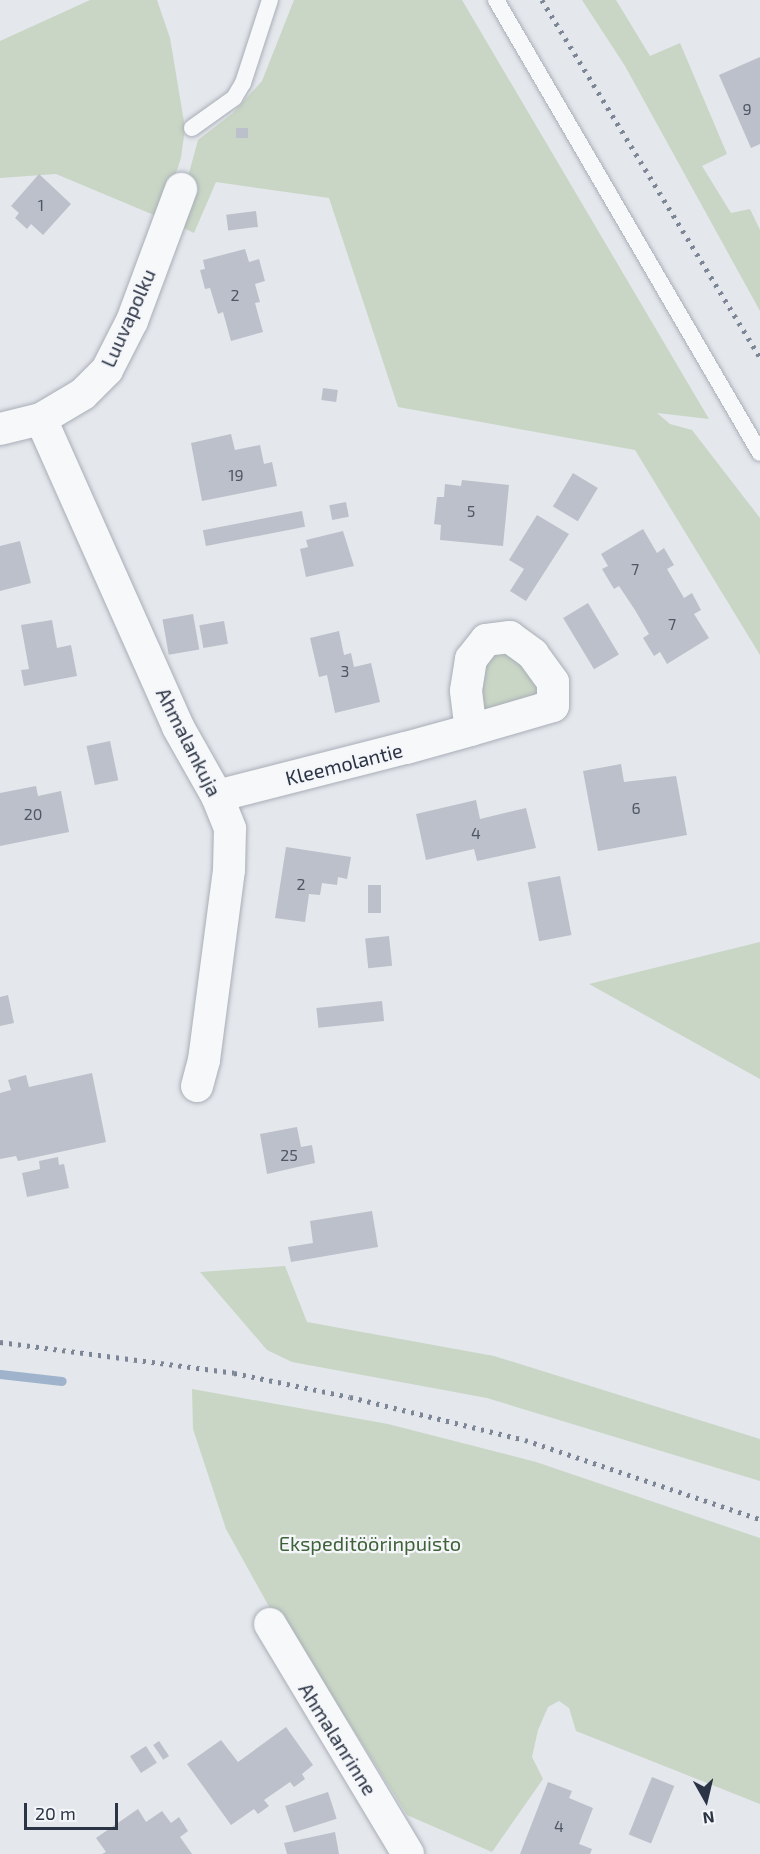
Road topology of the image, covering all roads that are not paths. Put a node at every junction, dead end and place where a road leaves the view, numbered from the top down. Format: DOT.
graph roads {
  1 [pos="270,0"];
  2 [pos="496,0"];
  3 [pos="192,128"];
  4 [pos="181,189"];
  5 [pos="41,419"];
  6 [pos="0,429"];
  7 [pos="760,453"];
  8 [pos="471,730"];
  9 [pos="217,796"];
  10 [pos="197,1086"];
  11 [pos="270,1624"];
  12 [pos="408,1854"];
  1 -- 3 [label="lane"];
  2 -- 7 [label="lane"];
  4 -- 5 [label="street, Luuvapolku"];
  5 -- 6 [label="street, Luuvapolku"];
  5 -- 9 [label="street, Ahmalankuja"];
  8 -- 9 [label="street, Kleemolantie"];
  9 -- 10 [label="street, Ahmalankuja"];
  11 -- 12 [label="street, Ahmalanrinne"];
}
